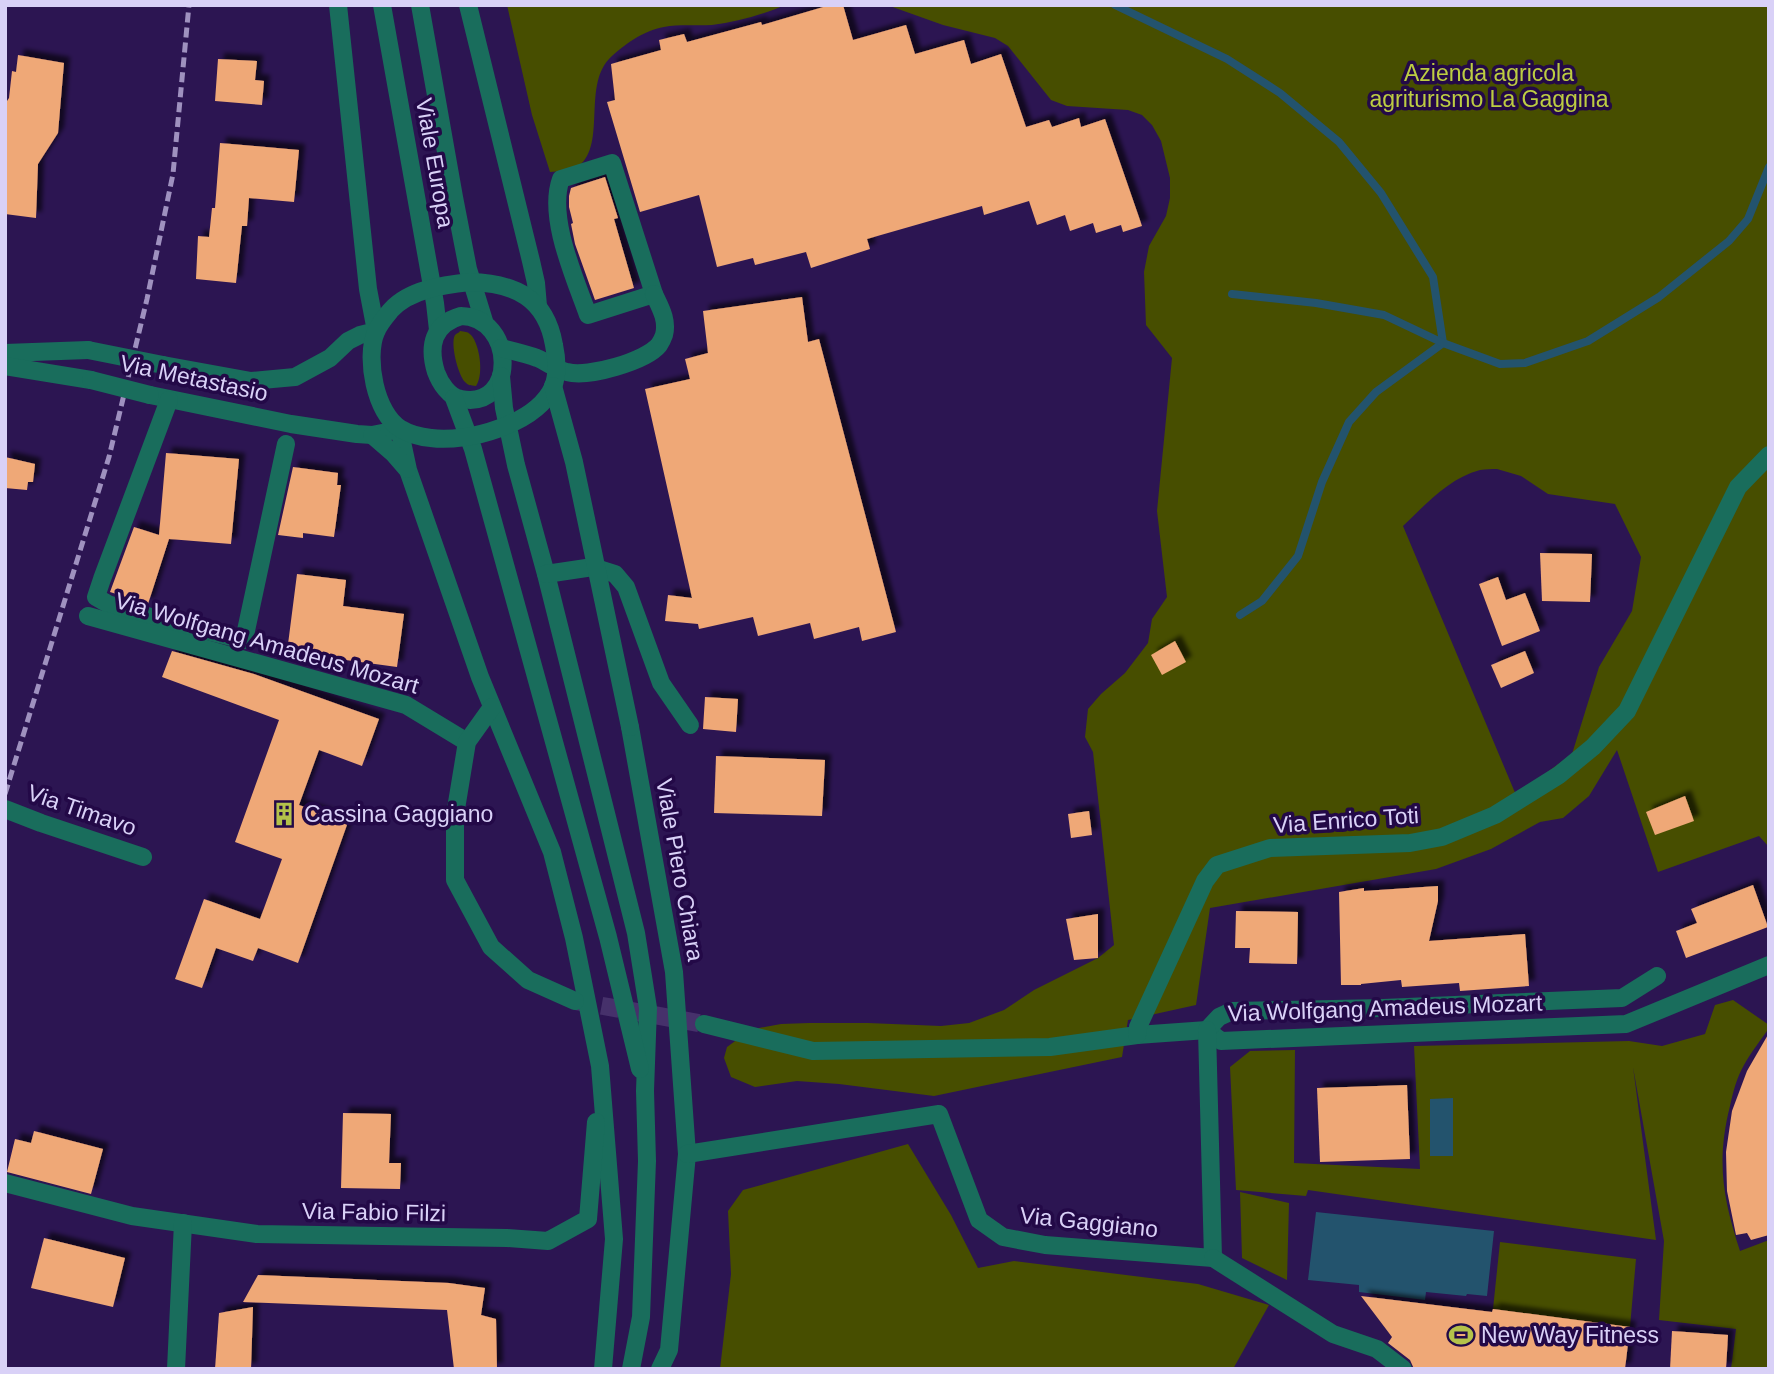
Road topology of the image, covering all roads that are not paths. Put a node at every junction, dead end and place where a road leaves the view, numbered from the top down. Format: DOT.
graph roads {
  1 [pos="338,5"];
  2 [pos="382,5"];
  3 [pos="419,5"];
  4 [pos="468,5"];
  5 [pos="368,289"];
  6 [pos="654,293"];
  7 [pos="538,306"];
  8 [pos="484,321"];
  9 [pos="438,330"];
  10 [pos="376,331"];
  11 [pos="348,341"];
  12 [pos="501,348"];
  13 [pos="5,352"];
  14 [pos="5,366"];
  15 [pos="501,376"];
  16 [pos="553,386"];
  17 [pos="454,398"];
  18 [pos="169,400"];
  19 [pos="399,428"];
  20 [pos="372,435"];
  21 [pos="286,444"];
  22 [pos="1769,455"];
  23 [pos="408,470"];
  24 [pos="546,574"];
  25 [pos="88,616"];
  26 [pos="492,708"];
  27 [pos="690,725"];
  28 [pos="467,742"];
  29 [pos="5,809"];
  30 [pos="143,857"];
  31 [pos="1769,965"];
  32 [pos="1657,976"];
  33 [pos="575,1001"];
  34 [pos="704,1024"];
  35 [pos="1207,1030"];
  36 [pos="1137,1035"];
  37 [pos="600,1066"];
  38 [pos="645,1091"];
  39 [pos="687,1154"];
  40 [pos="5,1183"];
  41 [pos="183,1223"];
  42 [pos="1213,1258"];
  43 [pos="176,1369"];
  44 [pos="603,1369"];
  45 [pos="631,1369"];
  46 [pos="660,1369"];
  47 [pos="1403,1369"];
  1 -- 5 [label="street"];
  2 -- 9 [label="street, Viale Europa"];
  3 -- 8 [label="street, Viale Europa"];
  4 -- 7 [label="street"];
  5 -- 10 [label="street"];
  5 -- 11 [label="street, Via Metastasio"];
  6 -- 6 [label="street"];
  6 -- 12 [label="street"];
  7 -- 10 [label="street, bridge"];
  7 -- 16 [label="street, bridge"];
  8 -- 9 [label="street"];
  8 -- 12 [label="street, Viale Europa"];
  9 -- 17 [label="street, Viale Europa"];
  10 -- 11 [label="street, Via Metastasio"];
  10 -- 19 [label="street, bridge"];
  11 -- 13 [label="street, Via Metastasio, bridge"];
  12 -- 15 [label="street"];
  14 -- 18 [label="street, Via Metastasio, bridge"];
  15 -- 17 [label="street"];
  15 -- 24 [label="street"];
  16 -- 19 [label="street, bridge"];
  16 -- 39 [label="street, Viale Piero Chiara, bridge"];
  17 -- 38 [label="street"];
  18 -- 20 [label="street, Via Metastasio"];
  18 -- 21 [label="street"];
  19 -- 20 [label="street, Via Metastasio"];
  19 -- 23 [label="street"];
  20 -- 23 [label="street"];
  22 -- 36 [label="street, Via Enrico Toti"];
  23 -- 26 [label="street"];
  24 -- 27 [label="street"];
  24 -- 38 [label="street"];
  25 -- 28 [label="street, Via Wolfgang Amadeus Mozart"];
  26 -- 28 [label="street"];
  26 -- 37 [label="street"];
  28 -- 33 [label="street"];
  29 -- 30 [label="street, Via Timavo"];
  31 -- 35 [label="street, Via Wolfgang Amadeus Mozart"];
  32 -- 35 [label="street"];
  34 -- 36 [label="street, Via Wolfgang Amadeus Mozart"];
  35 -- 36 [label="street, Via Wolfgang Amadeus Mozart"];
  35 -- 42 [label="street"];
  37 -- 41 [label="street, Via Fabio Filzi"];
  37 -- 44 [label="street"];
  38 -- 45 [label="street"];
  39 -- 42 [label="street, Via Gaggiano"];
  39 -- 46 [label="street, Viale Piero Chiara"];
  40 -- 41 [label="street, Via Fabio Filzi"];
  41 -- 43 [label="street"];
  42 -- 47 [label="street"];
}
